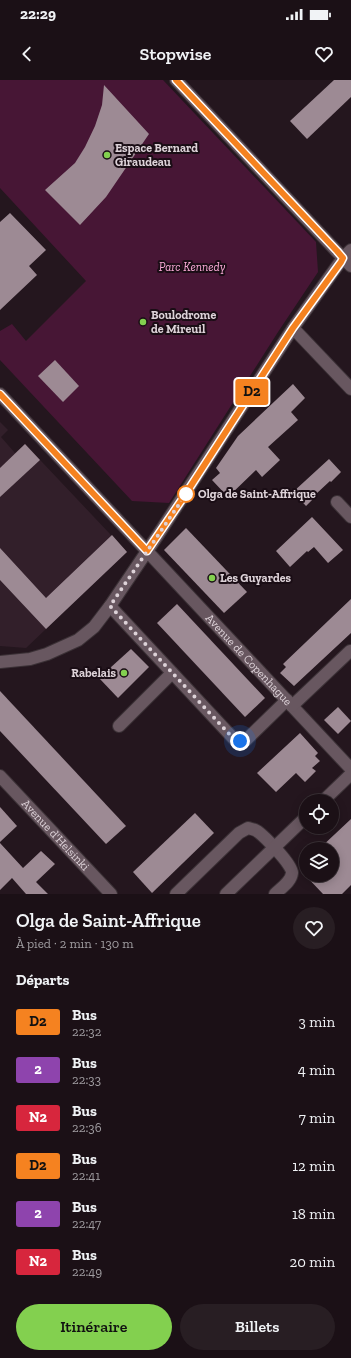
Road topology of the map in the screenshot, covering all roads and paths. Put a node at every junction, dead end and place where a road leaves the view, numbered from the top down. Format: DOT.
graph roads {
  1 [pos="176,80"];
  2 [pos="348,258"];
  3 [pos="293,328"];
  4 [pos="351,390"];
  5 [pos="0,394"];
  6 [pos="337,502"];
  7 [pos="351,516"];
  8 [pos="147,551"];
  9 [pos="110,606"];
  10 [pos="351,652"];
  11 [pos="0,662"];
  12 [pos="172,673"];
  13 [pos="290,703"];
  14 [pos="119,726"];
  15 [pos="351,769"];
  16 [pos="351,774"];
  17 [pos="0,776"];
  18 [pos="330,794"];
  19 [pos="299,824"];
  20 [pos="274,847"];
  21 [pos="111,894"];
  22 [pos="176,894"];
  23 [pos="226,894"];
  24 [pos="275,894"];
  1 -- 2 [label="street"];
  2 -- 3 [label="street"];
  3 -- 4 [label="street"];
  3 -- 8 [label="street"];
  5 -- 8 [label="street, Avenue de Copenhague"];
  6 -- 7 [label="street"];
  8 -- 9 [label="street"];
  8 -- 13 [label="street, Avenue de Copenhague"];
  9 -- 11 [label="street"];
  9 -- 12 [label="street"];
  10 -- 13 [label="street"];
  12 -- 13 [label="street"];
  12 -- 14 [label="street"];
  13 -- 15 [label="street, Avenue de Copenhague"];
  16 -- 18 [label="street"];
  17 -- 21 [label="street, Avenue d'Helsinki"];
  19 -- 20 [label="street"];
  20 -- 22 [label="street"];
  20 -- 23 [label="street"];
  20 -- 24 [label="street"];
}
